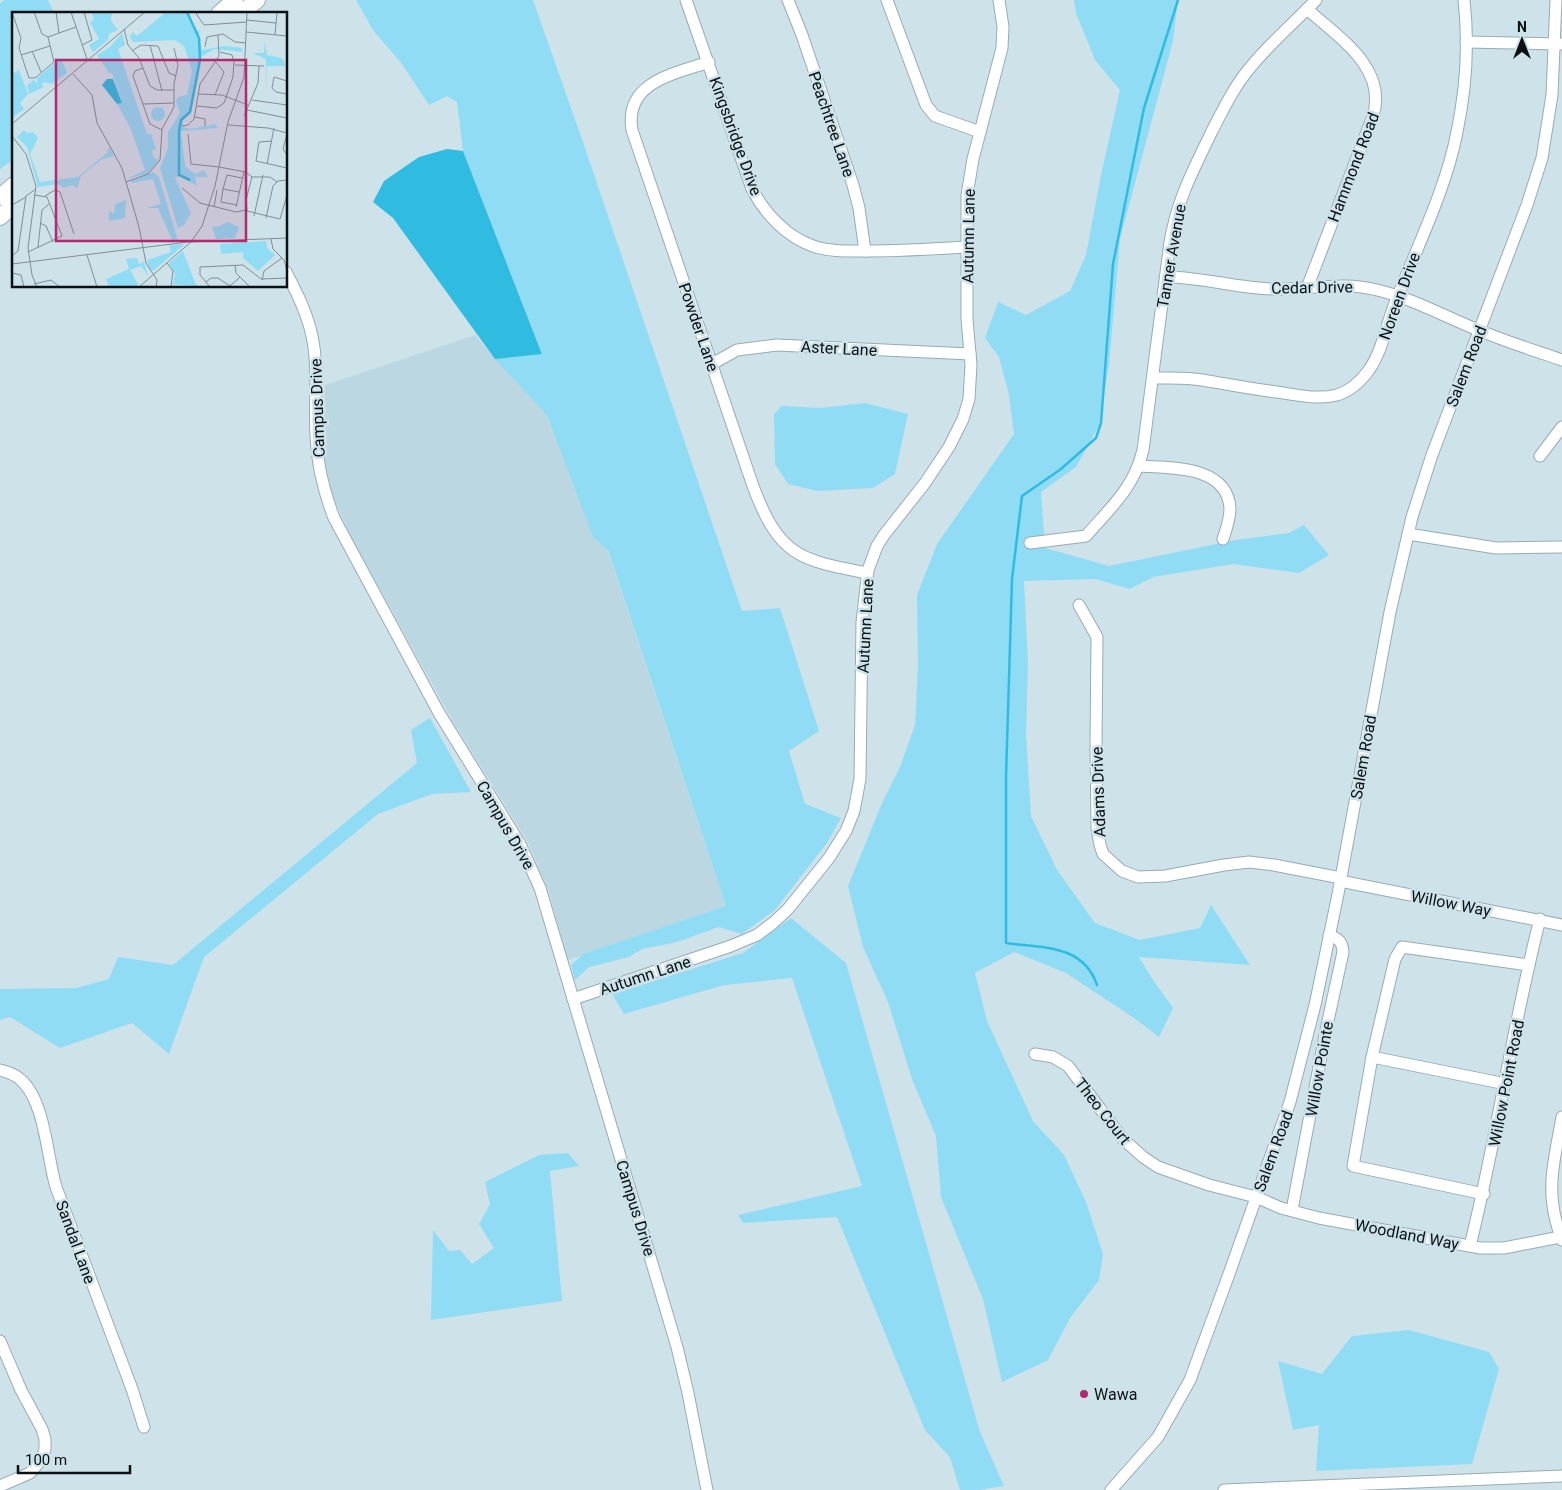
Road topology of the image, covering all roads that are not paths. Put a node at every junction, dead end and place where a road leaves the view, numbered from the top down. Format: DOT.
graph roads {
  1 [pos="235,0"];
  2 [pos="257,0"];
  3 [pos="686,0"];
  4 [pos="788,0"];
  5 [pos="888,0"];
  6 [pos="999,0"];
  7 [pos="1316,0"];
  8 [pos="1464,0"];
  9 [pos="1556,0"];
  10 [pos="1307,9"];
  11 [pos="221,12"];
  12 [pos="243,12"];
  13 [pos="1466,42"];
  14 [pos="1558,44"];
  15 [pos="709,62"];
  16 [pos="980,132"];
  17 [pos="12,187"];
  18 [pos="0,197"];
  19 [pos="12,207"];
  20 [pos="0,217"];
  21 [pos="966,247"];
  22 [pos="866,251"];
  23 [pos="288,276"];
  24 [pos="1166,277"];
  25 [pos="1307,288"];
  26 [pos="1398,296"];
  27 [pos="1480,331"];
  28 [pos="970,354"];
  29 [pos="1562,360"];
  30 [pos="712,364"];
  31 [pos="1153,378"];
  32 [pos="1562,427"];
  33 [pos="1540,456"];
  34 [pos="1139,466"];
  35 [pos="1408,534"];
  36 [pos="1223,540"];
  37 [pos="1030,543"];
  38 [pos="1562,547"];
  39 [pos="867,573"];
  40 [pos="1080,605"];
  41 [pos="1341,879"];
  42 [pos="1540,919"];
  43 [pos="1562,925"];
  44 [pos="1329,935"];
  45 [pos="1529,965"];
  46 [pos="573,999"];
  47 [pos="1035,1054"];
  48 [pos="1372,1057"];
  49 [pos="0,1070"];
  50 [pos="1506,1084"];
  51 [pos="1562,1117"];
  52 [pos="1484,1194"];
  53 [pos="1256,1197"];
  54 [pos="1292,1210"];
  55 [pos="1561,1238"];
  56 [pos="1470,1246"];
  57 [pos="0,1341"];
  58 [pos="144,1427"];
  59 [pos="1562,1476"];
  60 [pos="0,1486"];
  61 [pos="707,1490"];
  62 [pos="1111,1490"];
  63 [pos="1224,1490"];
  1 -- 11 [label="highway"];
  2 -- 12 [label="highway"];
  3 -- 15 [label="street, Kingsbridge Drive"];
  4 -- 22 [label="street, Peachtree Lane"];
  5 -- 16 [label="street"];
  6 -- 16 [label="street, Autumn Lane"];
  7 -- 10 [label="street, Tanner Avenue"];
  8 -- 13 [label="street, Noreen Drive"];
  9 -- 14 [label="street, Salem Road"];
  10 -- 24 [label="street, Tanner Avenue"];
  10 -- 25 [label="street, Hammond Road"];
  13 -- 14 [label="street"];
  13 -- 26 [label="street, Noreen Drive"];
  14 -- 27 [label="street, Salem Road"];
  15 -- 22 [label="street, Kingsbridge Drive"];
  15 -- 30 [label="street, Powder Lane"];
  16 -- 21 [label="street, Autumn Lane"];
  17 -- 18 [label="highway"];
  19 -- 20 [label="highway"];
  21 -- 22 [label="street, Kingsbridge Drive"];
  21 -- 28 [label="street, Autumn Lane"];
  23 -- 46 [label="street, Campus Drive"];
  24 -- 25 [label="street, Cedar Drive"];
  24 -- 31 [label="street, Tanner Avenue"];
  25 -- 26 [label="street, Cedar Drive"];
  26 -- 27 [label="street, Cedar Drive"];
  26 -- 31 [label="street, Noreen Drive"];
  27 -- 29 [label="street, Cedar Drive"];
  27 -- 35 [label="street, Salem Road"];
  28 -- 30 [label="street, Aster Lane"];
  28 -- 39 [label="street, Autumn Lane"];
  30 -- 39 [label="street, Powder Lane"];
  31 -- 34 [label="street, Tanner Avenue"];
  32 -- 33 [label="street"];
  34 -- 36 [label="street"];
  34 -- 37 [label="street, Tanner Avenue"];
  35 -- 38 [label="street"];
  35 -- 41 [label="street, Salem Road"];
  39 -- 46 [label="street, Autumn Lane"];
  40 -- 41 [label="street, Adams Drive"];
  41 -- 42 [label="street, Willow Way"];
  41 -- 44 [label="street, Salem Road"];
  42 -- 43 [label="street, Willow Way"];
  42 -- 45 [label="street, Willow Point Road"];
  44 -- 53 [label="street, Salem Road"];
  44 -- 54 [label="street, Willow Pointe"];
  45 -- 48 [label="street"];
  45 -- 50 [label="street, Willow Point Road"];
  46 -- 61 [label="street, Campus Drive"];
  47 -- 53 [label="street, Theo Court"];
  48 -- 50 [label="street"];
  48 -- 52 [label="street"];
  49 -- 58 [label="street, Sandal Lane"];
  50 -- 52 [label="street, Willow Point Road"];
  51 -- 55 [label="street"];
  52 -- 56 [label="street, Willow Point Road"];
  53 -- 54 [label="street, Woodland Way"];
  53 -- 62 [label="street, Salem Road"];
  54 -- 56 [label="street, Woodland Way"];
  55 -- 56 [label="street, Woodland Way"];
  57 -- 60 [label="street"];
  59 -- 63 [label="street"];
}
